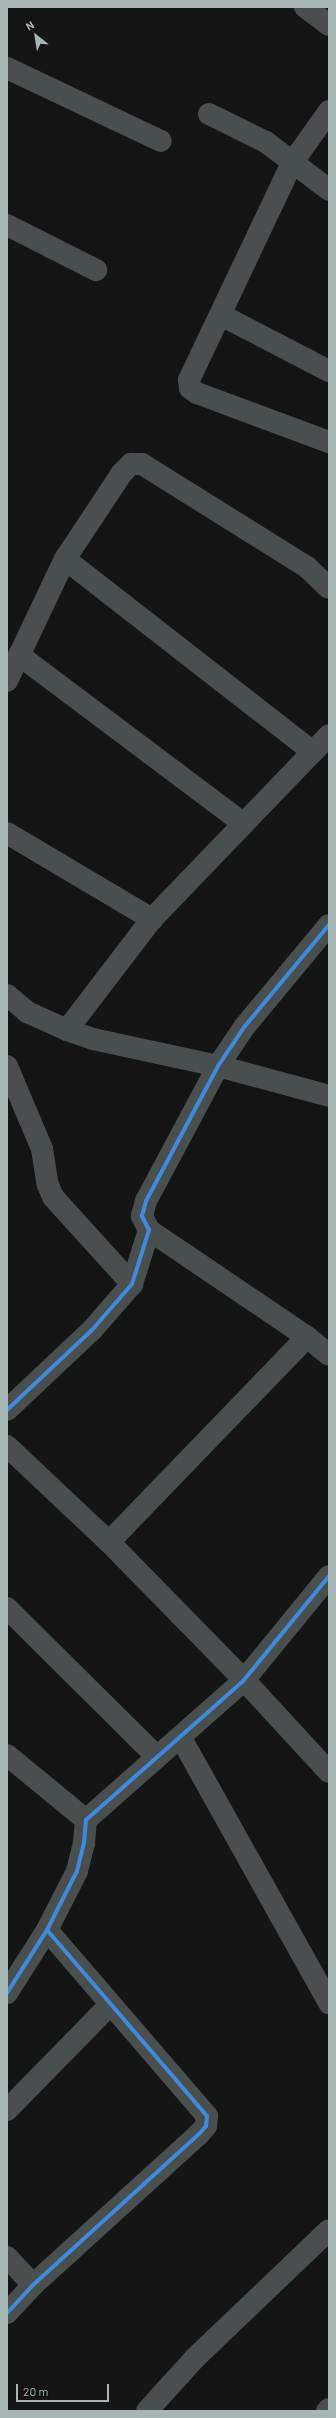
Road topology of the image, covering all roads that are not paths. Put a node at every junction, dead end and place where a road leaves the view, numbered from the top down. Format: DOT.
graph roads {
  1 [pos="305,7"];
  2 [pos="329,25"];
  3 [pos="7,68"];
  4 [pos="329,111"];
  5 [pos="209,114"];
  6 [pos="161,141"];
  7 [pos="292,163"];
  8 [pos="329,190"];
  9 [pos="7,225"];
  10 [pos="96,270"];
  11 [pos="221,315"];
  12 [pos="329,371"];
  13 [pos="329,442"];
  14 [pos="65,560"];
  15 [pos="329,588"];
  16 [pos="19,655"];
  17 [pos="7,681"];
  18 [pos="329,735"];
  19 [pos="313,752"];
  20 [pos="244,824"];
  21 [pos="7,833"];
  22 [pos="152,919"];
  23 [pos="329,926"];
  24 [pos="7,995"];
  25 [pos="67,1030"];
  26 [pos="7,1066"];
  27 [pos="218,1066"];
  28 [pos="329,1096"];
  29 [pos="148,1230"];
  30 [pos="132,1284"];
  31 [pos="307,1337"];
  32 [pos="329,1355"];
  33 [pos="9,1404"];
  34 [pos="7,1446"];
  35 [pos="109,1542"];
  36 [pos="329,1576"];
  37 [pos="7,1608"];
  38 [pos="244,1680"];
  39 [pos="181,1738"];
  40 [pos="7,1755"];
  41 [pos="157,1757"];
  42 [pos="329,1772"];
  43 [pos="86,1820"];
  44 [pos="47,1930"];
  45 [pos="7,1993"];
  46 [pos="329,2003"];
  47 [pos="110,2005"];
  48 [pos="7,2110"];
  49 [pos="329,2230"];
  50 [pos="7,2257"];
  51 [pos="33,2285"];
  52 [pos="7,2313"];
  53 [pos="329,2408"];
  54 [pos="153,2409"];
  55 [pos="327,2411"];
  1 -- 2 [label="street"];
  3 -- 6 [label="street"];
  4 -- 7 [label="street"];
  5 -- 7 [label="street"];
  7 -- 8 [label="street"];
  7 -- 11 [label="street"];
  9 -- 10 [label="street"];
  11 -- 12 [label="street"];
  11 -- 13 [label="street"];
  14 -- 15 [label="street"];
  14 -- 16 [label="street"];
  14 -- 19 [label="street"];
  16 -- 17 [label="street"];
  16 -- 20 [label="street"];
  18 -- 19 [label="street"];
  19 -- 20 [label="street"];
  20 -- 22 [label="street"];
  21 -- 22 [label="street"];
  22 -- 25 [label="street"];
  23 -- 27 [label="street"];
  24 -- 25 [label="street"];
  25 -- 27 [label="street"];
  26 -- 30 [label="street"];
  27 -- 28 [label="street"];
  27 -- 29 [label="street"];
  29 -- 30 [label="street"];
  29 -- 31 [label="street"];
  30 -- 33 [label="street"];
  31 -- 32 [label="street"];
  31 -- 35 [label="street"];
  34 -- 35 [label="street"];
  35 -- 38 [label="street"];
  36 -- 38 [label="street"];
  37 -- 41 [label="street"];
  38 -- 39 [label="street"];
  38 -- 42 [label="street"];
  39 -- 41 [label="street"];
  39 -- 46 [label="street"];
  40 -- 43 [label="street"];
  41 -- 43 [label="street"];
  43 -- 44 [label="street"];
  44 -- 45 [label="street"];
  44 -- 47 [label="street"];
  47 -- 48 [label="street"];
  47 -- 51 [label="street"];
  49 -- 54 [label="street"];
  50 -- 51 [label="street"];
  51 -- 52 [label="street"];
  53 -- 55 [label="street"];
}
